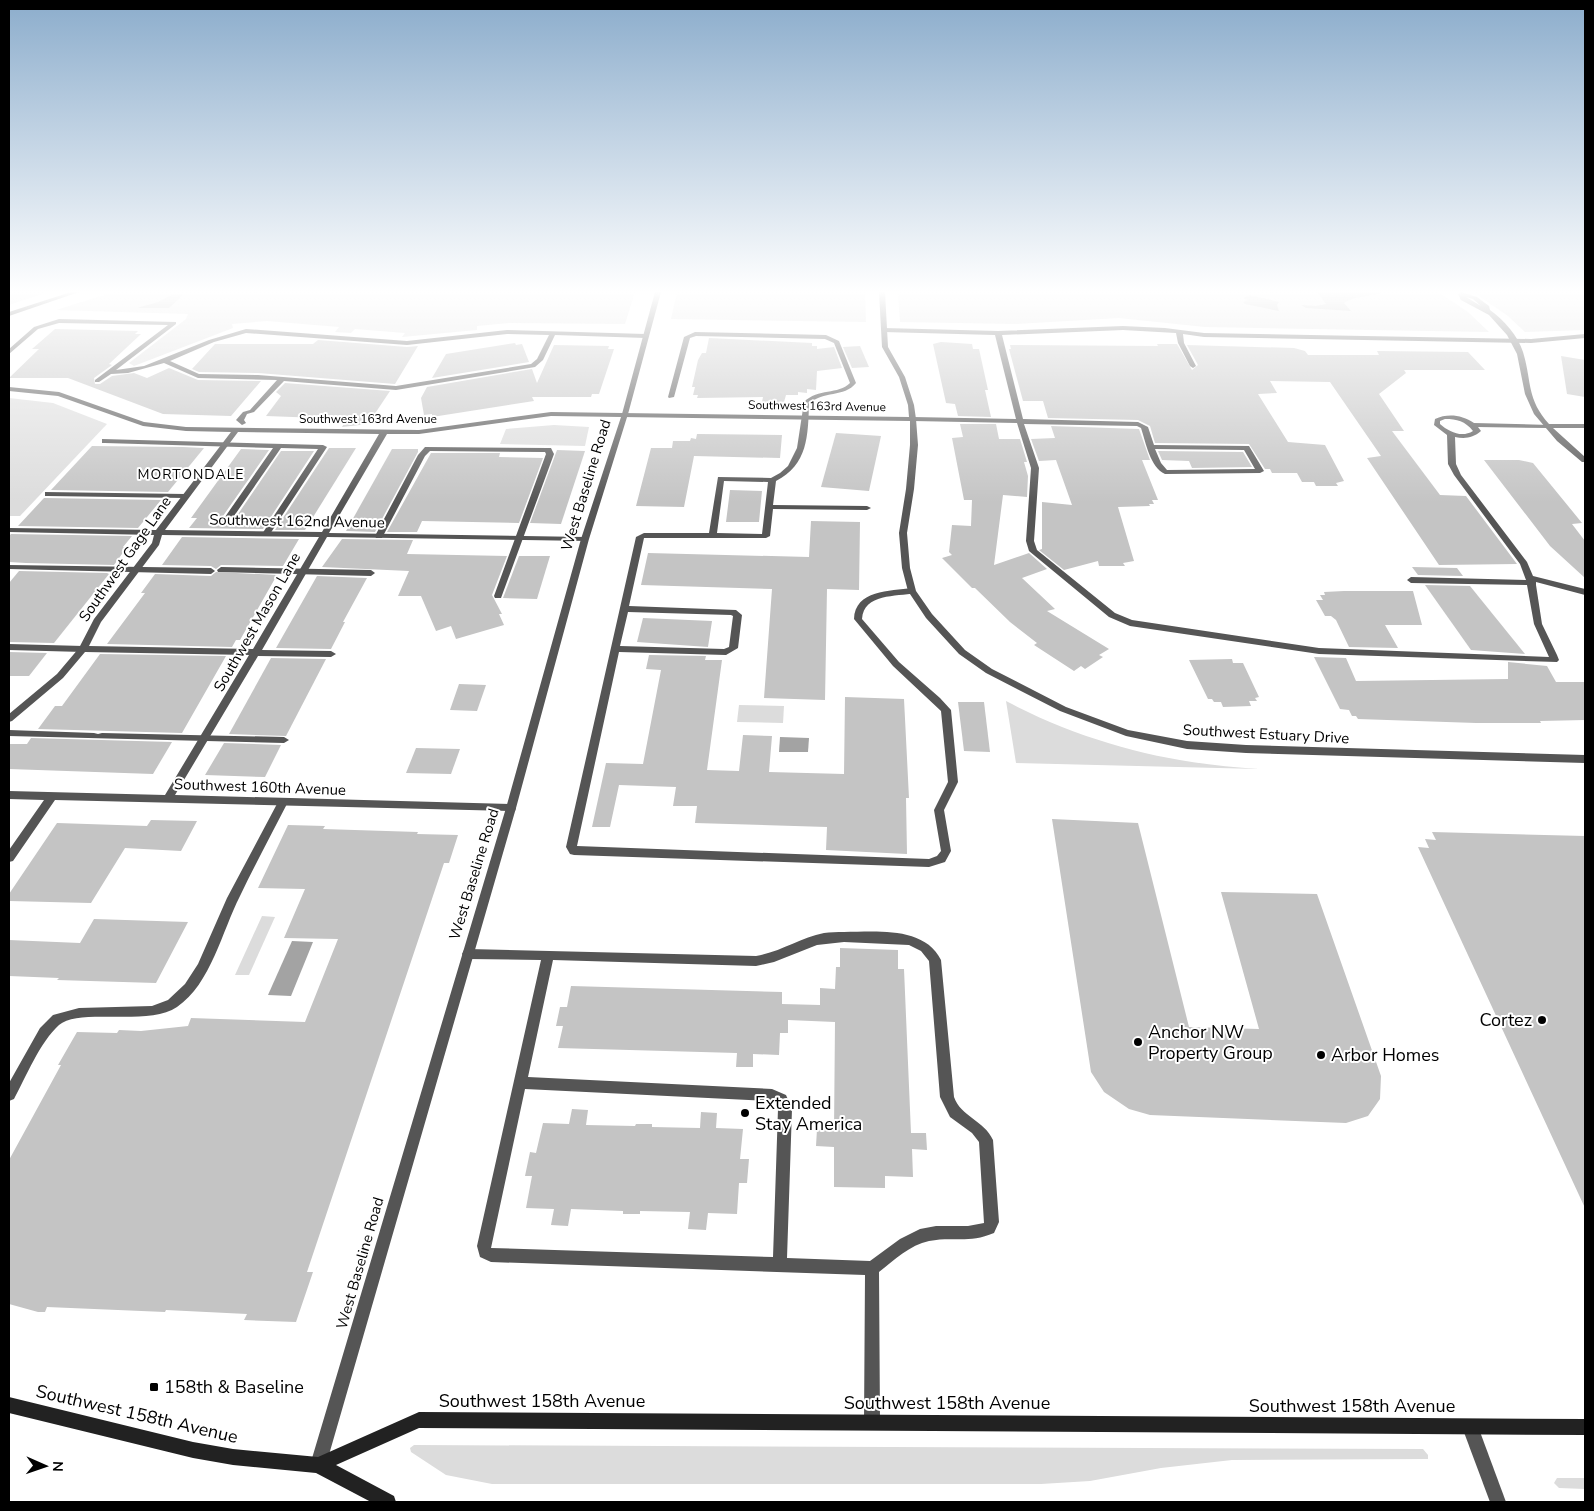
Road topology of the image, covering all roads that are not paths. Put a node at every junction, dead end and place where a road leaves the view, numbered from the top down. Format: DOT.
graph roads {
  1 [pos="122,363"];
  2 [pos="159,363"];
  3 [pos="167,363"];
  4 [pos="538,363"];
  5 [pos="639,363"];
  6 [pos="681,363"];
  7 [pos="844,363"];
  8 [pos="893,363"];
  9 [pos="1005,363"];
  10 [pos="1191,363"];
  11 [pos="1522,363"];
  12 [pos="1193,366"];
  13 [pos="109,372"];
  14 [pos="281,380"];
  15 [pos="97,381"];
  16 [pos="9,389"];
  17 [pos="672,397"];
  18 [pos="625,414"];
  19 [pos="805,417"];
  20 [pos="913,419"];
  21 [pos="1020,422"];
  22 [pos="1474,425"];
  23 [pos="239,426"];
  24 [pos="1548,426"];
  25 [pos="1585,426"];
  26 [pos="384,432"];
  27 [pos="1451,434"];
  28 [pos="105,442"];
  29 [pos="226,444"];
  30 [pos="279,445"];
  31 [pos="1152,447"];
  32 [pos="1585,460"];
  33 [pos="772,480"];
  34 [pos="48,494"];
  35 [pos="185,496"];
  36 [pos="770,507"];
  37 [pos="867,508"];
  38 [pos="229,517"];
  39 [pos="9,530"];
  40 [pos="159,532"];
  41 [pos="266,534"];
  42 [pos="324,535"];
  43 [pos="379,536"];
  44 [pos="712,536"];
  45 [pos="520,539"];
  46 [pos="585,539"];
  47 [pos="9,567"];
  48 [pos="136,570"];
  49 [pos="222,570"];
  50 [pos="211,571"];
  51 [pos="302,571"];
  52 [pos="371,573"];
  53 [pos="1411,580"];
  54 [pos="1532,581"];
  55 [pos="912,590"];
  56 [pos="1585,592"];
  57 [pos="498,596"];
  58 [pos="624,609"];
  59 [pos="9,647"];
  60 [pos="83,649"];
  61 [pos="615,649"];
  62 [pos="256,652"];
  63 [pos="331,654"];
  64 [pos="9,719"];
  65 [pos="9,733"];
  66 [pos="204,739"];
  67 [pos="284,740"];
  68 [pos="1585,759"];
  69 [pos="9,795"];
  70 [pos="52,796"];
  71 [pos="168,799"];
  72 [pos="283,802"];
  73 [pos="511,808"];
  74 [pos="9,858"];
  75 [pos="468,954"];
  76 [pos="548,954"];
  77 [pos="520,1084"];
  78 [pos="9,1095"];
  79 [pos="780,1264"];
  80 [pos="872,1268"];
  81 [pos="9,1405"];
  82 [pos="872,1422"];
  83 [pos="1470,1426"];
  84 [pos="1585,1427"];
  85 [pos="318,1465"];
  86 [pos="388,1502"];
  87 [pos="1498,1502"];
  1 -- 13 [label="street"];
  2 -- 13 [label="street"];
  3 -- 14 [label="street"];
  4 -- 14 [label="street"];
  5 -- 18 [label="street, West Baseline Road"];
  6 -- 17 [label="street"];
  7 -- 19 [label="street"];
  8 -- 20 [label="street, Southwest Estuary Drive"];
  9 -- 21 [label="street"];
  10 -- 12 [label="street"];
  11 -- 24 [label="street"];
  13 -- 15 [label="street"];
  14 -- 23 [label="street, Southwest Gage Lane"];
  16 -- 23 [label="street, Southwest 163rd Avenue"];
  18 -- 19 [label="street, Southwest 163rd Avenue"];
  18 -- 26 [label="street, Southwest 163rd Avenue"];
  18 -- 46 [label="street, West Baseline Road"];
  19 -- 20 [label="street, Southwest 163rd Avenue"];
  19 -- 33 [label="street"];
  20 -- 21 [label="street, Southwest 163rd Avenue"];
  20 -- 55 [label="street, Southwest Estuary Drive"];
  21 -- 31 [label="street, Southwest 163rd Avenue"];
  21 -- 54 [label="street"];
  22 -- 24 [label="street"];
  22 -- 27 [label="street"];
  22 -- 27 [label="street"];
  23 -- 26 [label="street, Southwest 163rd Avenue"];
  23 -- 29 [label="street, Southwest Gage Lane"];
  24 -- 25 [label="street"];
  24 -- 32 [label="street"];
  26 -- 42 [label="street, Southwest Mason Lane"];
  27 -- 54 [label="street"];
  28 -- 29 [label="street"];
  29 -- 30 [label="street"];
  29 -- 35 [label="street, Southwest Gage Lane"];
  30 -- 38 [label="street"];
  30 -- 41 [label="street"];
  31 -- 31 [label="street"];
  33 -- 36 [label="street"];
  33 -- 44 [label="street"];
  34 -- 35 [label="street"];
  35 -- 40 [label="street, Southwest Gage Lane"];
  36 -- 37 [label="street"];
  36 -- 44 [label="street"];
  39 -- 40 [label="street, Southwest 162nd Avenue"];
  40 -- 41 [label="street, Southwest 162nd Avenue"];
  40 -- 48 [label="street, Southwest Gage Lane"];
  41 -- 42 [label="street, Southwest 162nd Avenue"];
  42 -- 43 [label="street, Southwest 162nd Avenue"];
  42 -- 51 [label="street, Southwest Mason Lane"];
  43 -- 45 [label="street, Southwest 162nd Avenue"];
  43 -- 45 [label="street"];
  44 -- 58 [label="street"];
  45 -- 46 [label="street, Southwest 162nd Avenue"];
  45 -- 57 [label="street"];
  46 -- 73 [label="street, West Baseline Road"];
  47 -- 48 [label="street"];
  48 -- 50 [label="street"];
  48 -- 60 [label="street, Southwest Gage Lane"];
  49 -- 51 [label="street"];
  51 -- 52 [label="street"];
  51 -- 62 [label="street, Southwest Mason Lane"];
  53 -- 54 [label="street"];
  54 -- 56 [label="street"];
  55 -- 61 [label="street"];
  55 -- 68 [label="street, Southwest Estuary Drive"];
  58 -- 61 [label="street"];
  58 -- 61 [label="street"];
  59 -- 60 [label="street"];
  60 -- 62 [label="street"];
  60 -- 64 [label="street, Southwest Gage Lane"];
  62 -- 63 [label="street"];
  62 -- 66 [label="street, Southwest Mason Lane"];
  65 -- 66 [label="street"];
  66 -- 67 [label="street"];
  66 -- 71 [label="street, Southwest Mason Lane"];
  69 -- 70 [label="street, Southwest 160th Avenue"];
  70 -- 71 [label="street, Southwest 160th Avenue"];
  70 -- 74 [label="street"];
  71 -- 72 [label="street, Southwest 160th Avenue"];
  72 -- 73 [label="street, Southwest 160th Avenue"];
  72 -- 78 [label="street"];
  73 -- 75 [label="street, West Baseline Road"];
  75 -- 76 [label="street"];
  75 -- 85 [label="street, West Baseline Road"];
  76 -- 77 [label="street"];
  76 -- 80 [label="street"];
  77 -- 79 [label="street"];
  77 -- 79 [label="street"];
  79 -- 80 [label="street"];
  80 -- 82 [label="street"];
  81 -- 85 [label="main road, Southwest 158th Avenue"];
  82 -- 83 [label="main road, Southwest 158th Avenue"];
  82 -- 85 [label="main road, Southwest 158th Avenue"];
  83 -- 84 [label="main road, Southwest 158th Avenue"];
  83 -- 87 [label="street"];
  85 -- 86 [label="main road, Southwest 158th Avenue"];
}
